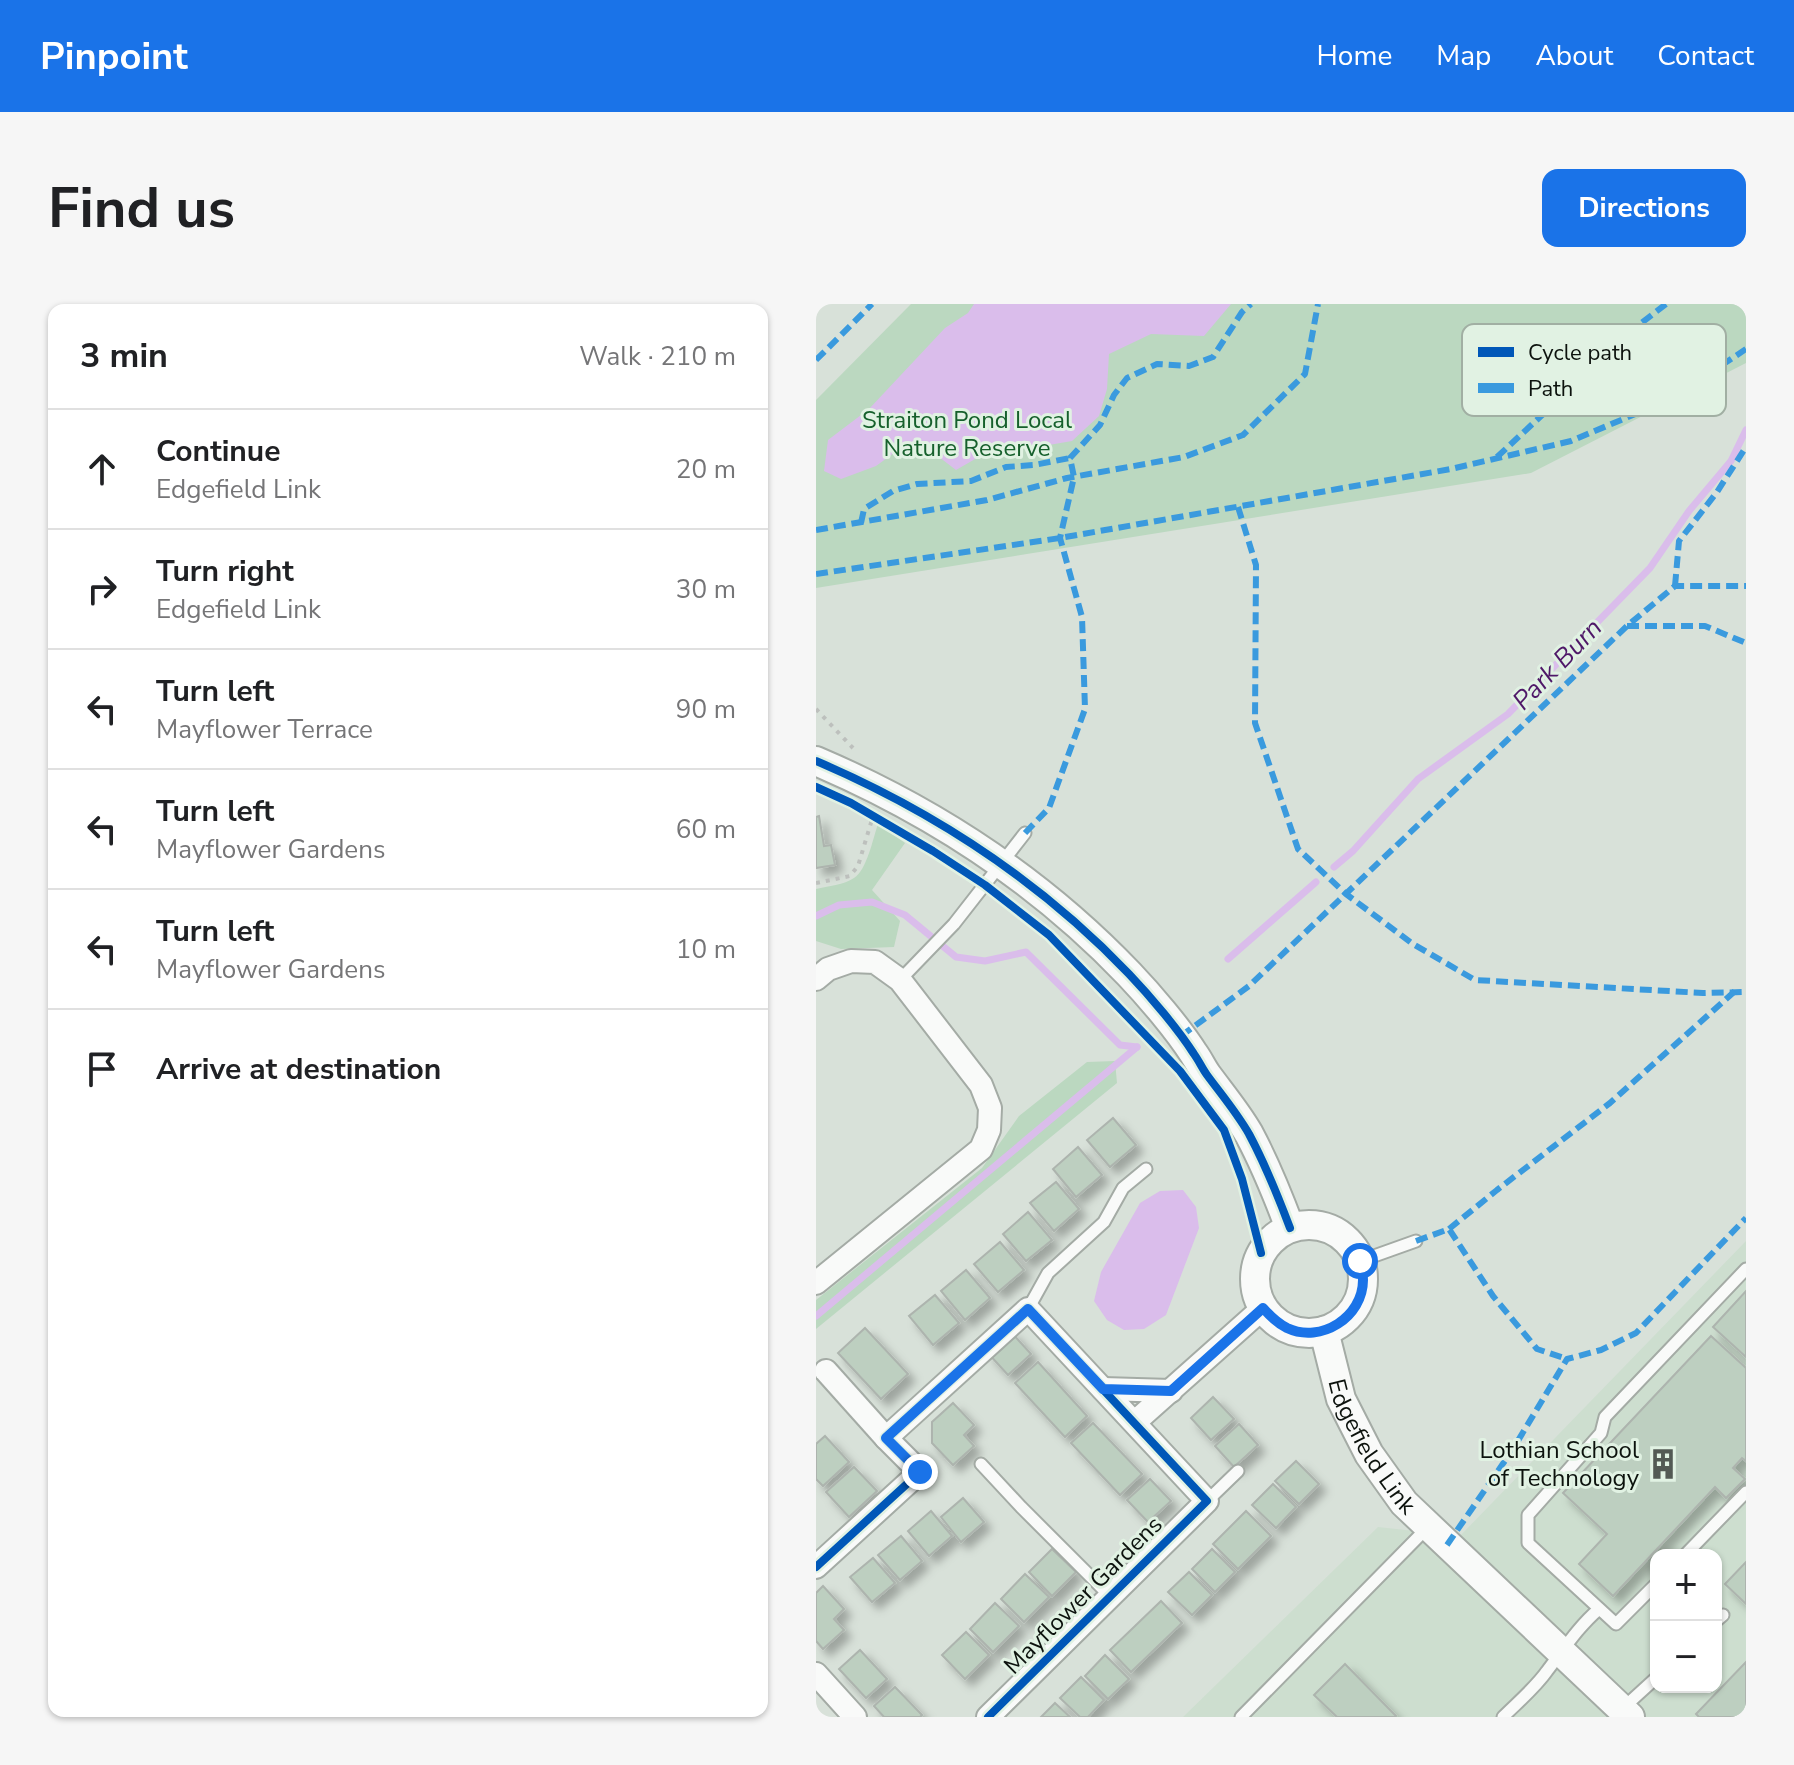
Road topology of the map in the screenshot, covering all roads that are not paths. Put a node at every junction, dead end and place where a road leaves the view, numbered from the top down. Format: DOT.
graph roads {
  1 [pos="816,761"];
  2 [pos="1025,833"];
  3 [pos="1001,863"];
  4 [pos="816,979"];
  5 [pos="900,980"];
  6 [pos="1146,1169"];
  7 [pos="1290,1228"];
  8 [pos="1416,1241"];
  9 [pos="1360,1261"];
  10 [pos="1746,1269"];
  11 [pos="816,1283"];
  12 [pos="1263,1308"];
  13 [pos="1028,1309"];
  14 [pos="1324,1331"];
  15 [pos="826,1371"];
  16 [pos="1103,1389"];
  17 [pos="1171,1391"];
  18 [pos="1135,1422"];
  19 [pos="886,1438"];
  20 [pos="981,1464"];
  21 [pos="1238,1471"];
  22 [pos="1746,1492"];
  23 [pos="1207,1501"];
  24 [pos="1438,1536"];
  25 [pos="1691,1549"];
  26 [pos="816,1567"];
  27 [pos="1650,1590"];
  28 [pos="1110,1596"];
  29 [pos="1599,1609"];
  30 [pos="1560,1652"];
  31 [pos="816,1674"];
  32 [pos="1650,1685"];
  33 [pos="1626,1713"];
  34 [pos="855,1717"];
  35 [pos="988,1717"];
  36 [pos="1241,1717"];
  37 [pos="1503,1717"];
  1 -- 3 [label="street"];
  2 -- 3 [label="lane"];
  3 -- 5 [label="lane"];
  3 -- 7 [label="street"];
  4 -- 5 [label="street"];
  5 -- 11 [label="street"];
  6 -- 13 [label="lane"];
  7 -- 9 [label="street"];
  7 -- 12 [label="street"];
  8 -- 9 [label="lane"];
  9 -- 14 [label="street"];
  10 -- 29 [label="lane"];
  12 -- 14 [label="street"];
  12 -- 17 [label="street"];
  13 -- 16 [label="street"];
  13 -- 19 [label="street"];
  14 -- 24 [label="street, Edgefield Link"];
  15 -- 19 [label="street"];
  16 -- 17 [label="street"];
  16 -- 18 [label="street"];
  17 -- 18 [label="street"];
  18 -- 23 [label="street"];
  19 -- 26 [label="street"];
  20 -- 28 [label="lane, Mayflower Gardens"];
  21 -- 23 [label="lane, Mayflower Gardens"];
  22 -- 25 [label="lane"];
  23 -- 28 [label="street, Mayflower Gardens"];
  24 -- 30 [label="street, Edgefield Link"];
  24 -- 36 [label="lane"];
  27 -- 29 [label="lane"];
  28 -- 35 [label="street, Mayflower Gardens"];
  29 -- 30 [label="lane"];
  30 -- 33 [label="street, Edgefield Link"];
  30 -- 37 [label="lane"];
  31 -- 34 [label="street"];
  32 -- 33 [label="lane"];
}
